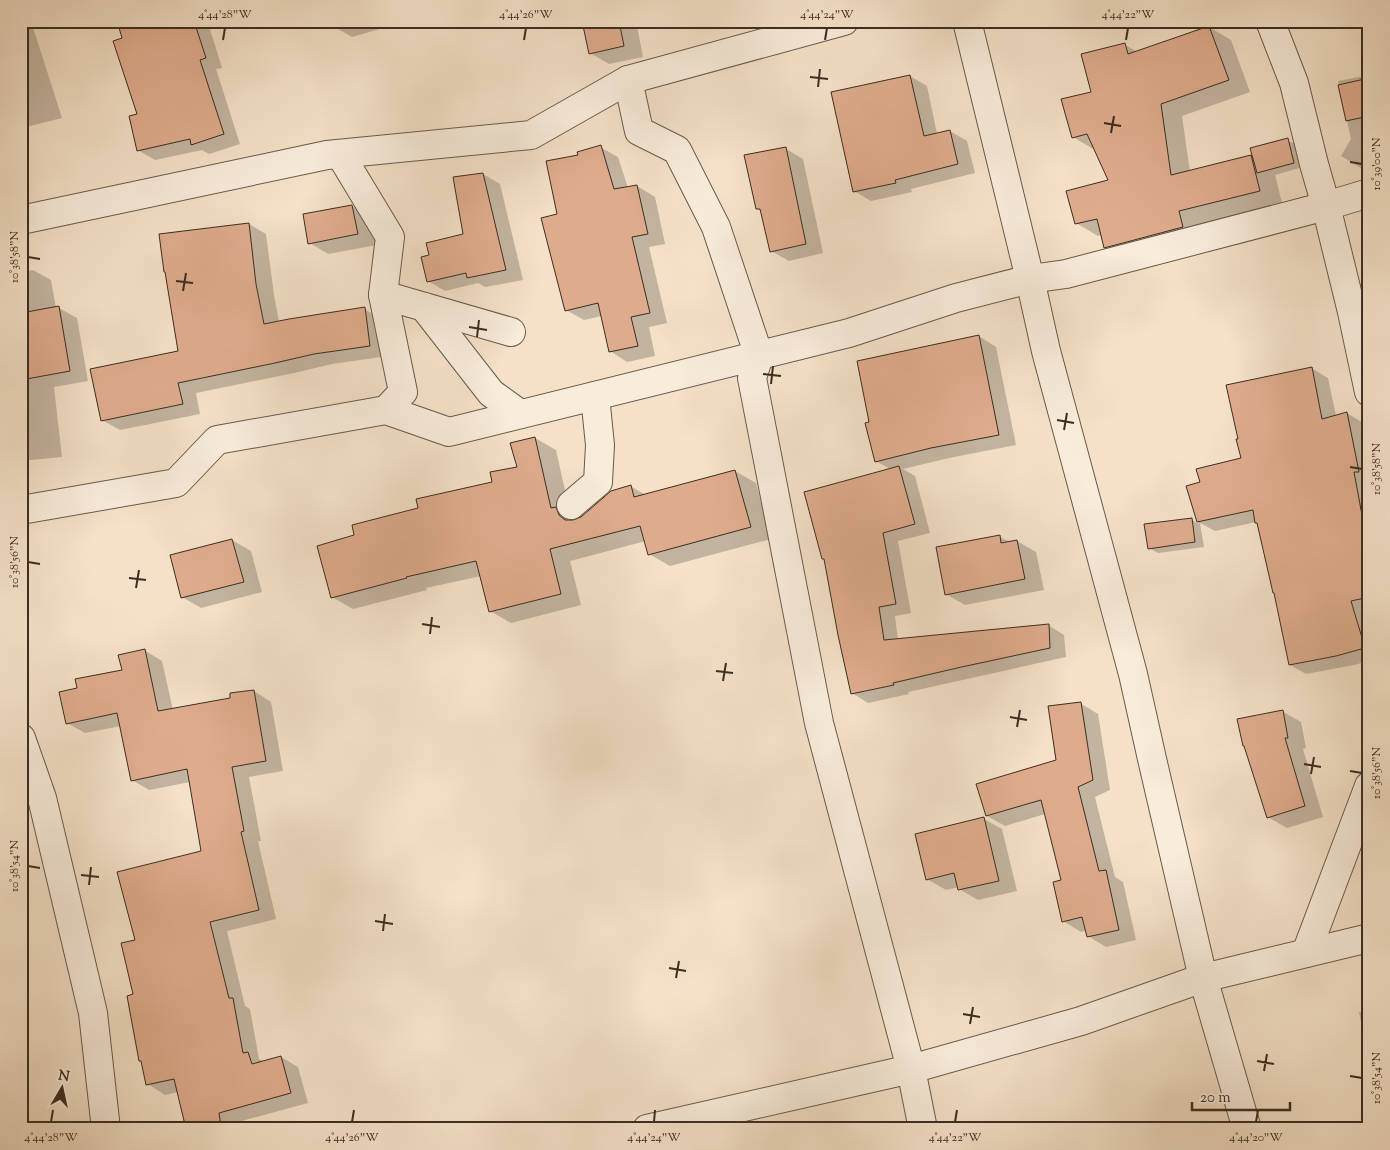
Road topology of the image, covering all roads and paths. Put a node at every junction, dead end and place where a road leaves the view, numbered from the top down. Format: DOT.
graph roads {
  1 [pos="844,21"];
  2 [pos="967,21"];
  3 [pos="1270,21"];
  4 [pos="628,80"];
  5 [pos="340,154"];
  6 [pos="1369,193"];
  7 [pos="1326,206"];
  8 [pos="21,220"];
  9 [pos="1030,279"];
  10 [pos="383,295"];
  11 [pos="424,307"];
  12 [pos="512,332"];
  13 [pos="759,356"];
  14 [pos="1369,392"];
  15 [pos="594,396"];
  16 [pos="386,410"];
  17 [pos="520,414"];
  18 [pos="571,505"];
  19 [pos="21,510"];
  20 [pos="21,738"];
  21 [pos="1369,786"];
  22 [pos="1369,938"];
  23 [pos="1306,953"];
  24 [pos="1204,978"];
  25 [pos="911,1069"];
  26 [pos="106,1129"];
  27 [pos="647,1129"];
  28 [pos="923,1129"];
  29 [pos="1247,1129"];
  1 -- 4 [label="street"];
  2 -- 9 [label="street"];
  3 -- 7 [label="street"];
  4 -- 5 [label="street"];
  4 -- 13 [label="street"];
  5 -- 8 [label="street"];
  5 -- 10 [label="street"];
  6 -- 7 [label="street"];
  7 -- 9 [label="street"];
  7 -- 14 [label="street"];
  9 -- 13 [label="street"];
  9 -- 24 [label="street"];
  10 -- 11 [label="street"];
  10 -- 16 [label="street"];
  11 -- 12 [label="street"];
  11 -- 17 [label="street"];
  13 -- 15 [label="street"];
  13 -- 25 [label="street"];
  15 -- 17 [label="street"];
  15 -- 18 [label="street"];
  16 -- 17 [label="street"];
  16 -- 19 [label="street"];
  20 -- 26 [label="street"];
  21 -- 23 [label="street"];
  22 -- 23 [label="street"];
  23 -- 24 [label="street"];
  24 -- 25 [label="street"];
  24 -- 29 [label="street"];
  25 -- 27 [label="street"];
  25 -- 28 [label="street"];
}
